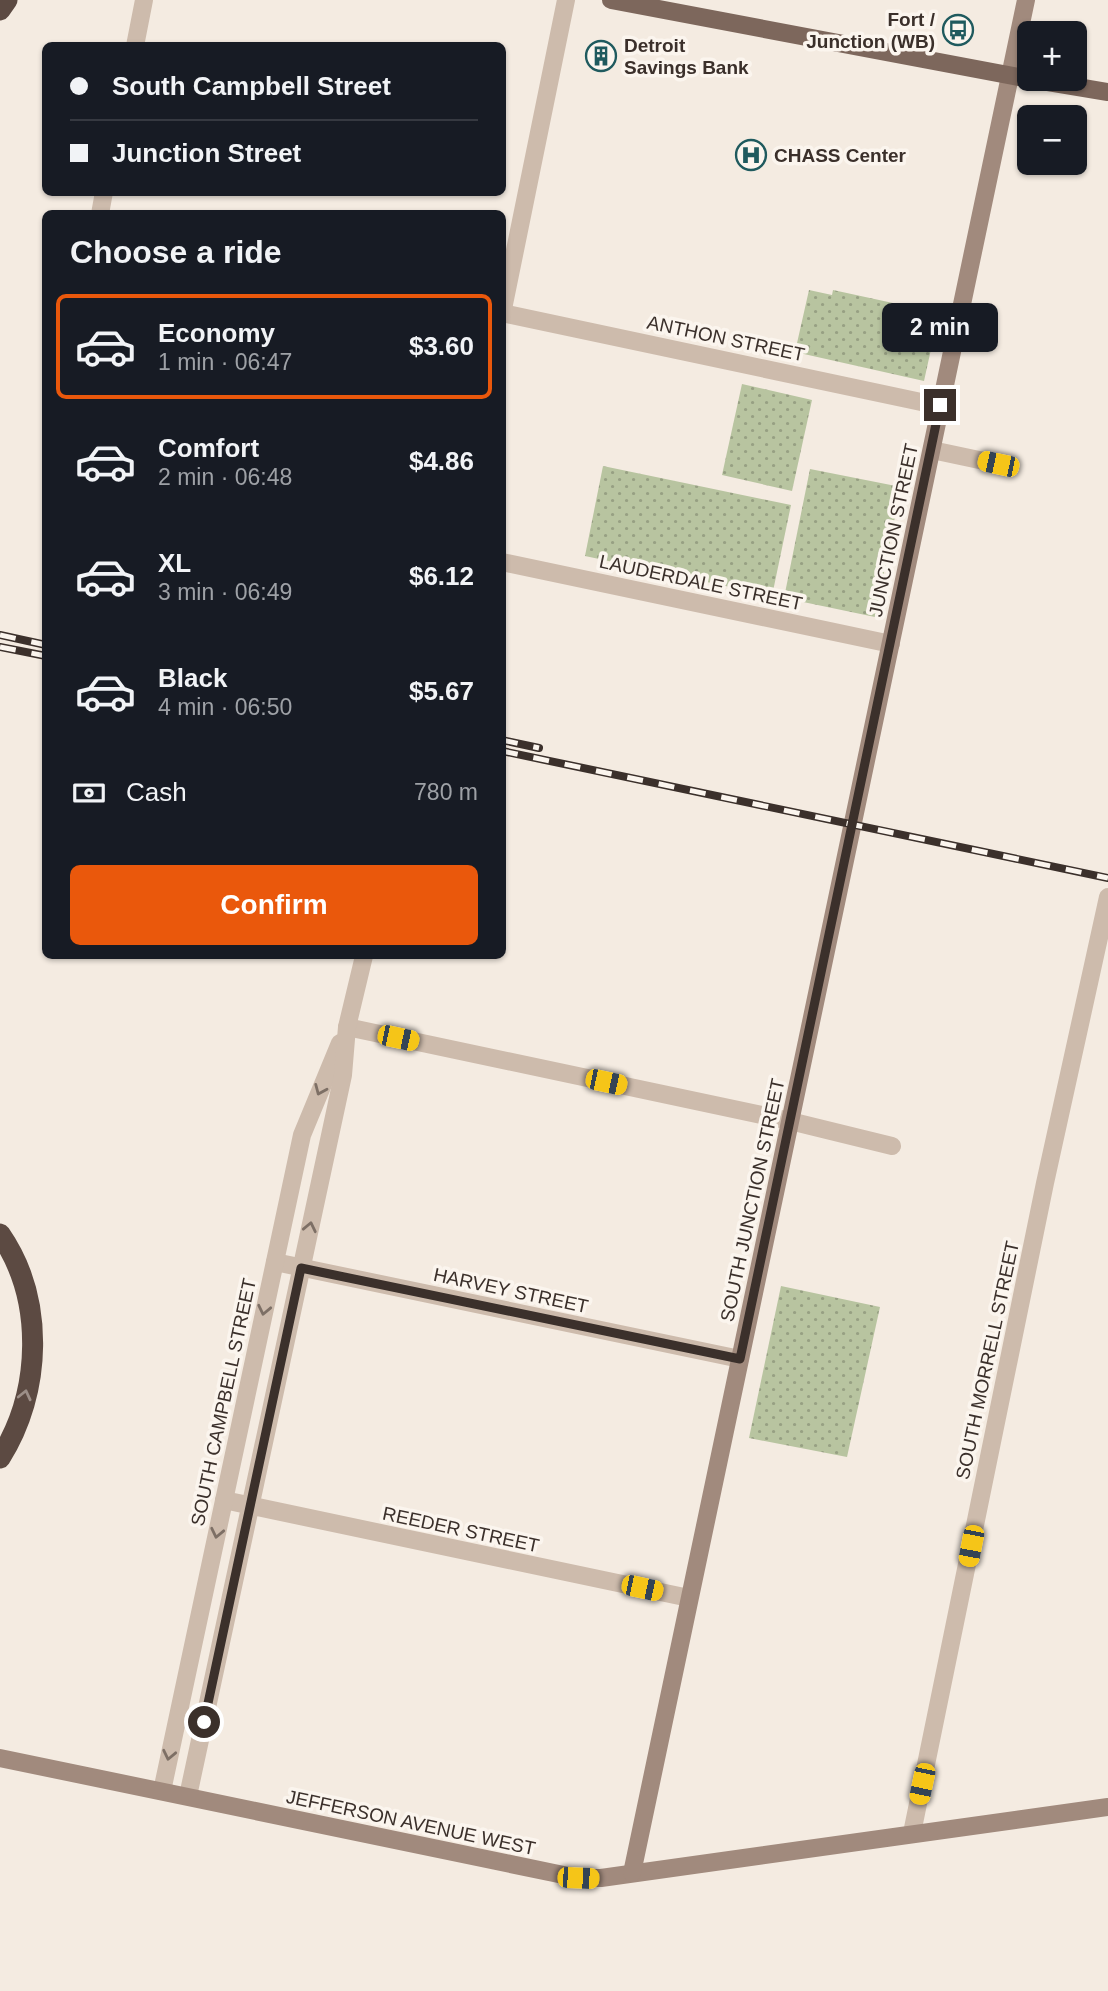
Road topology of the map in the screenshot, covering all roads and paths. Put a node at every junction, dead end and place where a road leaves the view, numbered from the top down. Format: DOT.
graph roads {
  1 [pos="7,0"];
  2 [pos="144,0"];
  3 [pos="566,0"];
  4 [pos="611,0"];
  5 [pos="1027,0"];
  6 [pos="0,10"];
  7 [pos="136,42"];
  8 [pos="1011,76"];
  9 [pos="1017,77"];
  10 [pos="1087,88"];
  11 [pos="1108,92"];
  12 [pos="506,293"];
  13 [pos="506,314"];
  14 [pos="940,405"];
  15 [pos="932,450"];
  16 [pos="998,464"];
  17 [pos="506,563"];
  18 [pos="891,644"];
  19 [pos="853,823"];
  20 [pos="1108,897"];
  21 [pos="363,959"];
  22 [pos="347,1027"];
  23 [pos="790,1121"];
  24 [pos="892,1146"];
  25 [pos="0,1234"];
  26 [pos="275,1262"];
  27 [pos="301,1268"];
  28 [pos="740,1359"];
  29 [pos="0,1458"];
  30 [pos="224,1500"];
  31 [pos="251,1506"];
  32 [pos="689,1598"];
  33 [pos="0,1758"];
  34 [pos="162,1791"];
  35 [pos="188,1796"];
  36 [pos="1108,1807"];
  37 [pos="912,1833"];
  38 [pos="632,1873"];
  1 -- 6 [label="highway"];
  2 -- 7 [label="street"];
  3 -- 12 [label="street"];
  4 -- 8 [label="main road"];
  5 -- 8 [label="street, JUNCTION STREET"];
  8 -- 9 [label="main road"];
  8 -- 14 [label="street, JUNCTION STREET"];
  10 -- 11 [label="main road"];
  13 -- 14 [label="street, ANTHON STREET"];
  14 -- 15 [label="street, JUNCTION STREET"];
  15 -- 16 [label="street"];
  15 -- 18 [label="street, JUNCTION STREET"];
  17 -- 18 [label="street, LAUDERDALE STREET"];
  18 -- 19 [label="street, JUNCTION STREET"];
  19 -- 23 [label="street, SOUTH JUNCTION STREET"];
  20 -- 37 [label="street, SOUTH MORRELL STREET"];
  21 -- 22 [label="street, SOUTH CAMPBELL STREET"];
  22 -- 23 [label="street"];
  22 -- 26 [label="street, SOUTH CAMPBELL STREET, one-way"];
  27 -- 22 [label="street, SOUTH CAMPBELL STREET, one-way"];
  23 -- 24 [label="street"];
  23 -- 28 [label="street, SOUTH JUNCTION STREET"];
  29 -- 25 [label="highway, one-way"];
  26 -- 27 [label="street, HARVEY STREET"];
  26 -- 30 [label="street, SOUTH CAMPBELL STREET, one-way"];
  27 -- 28 [label="street, HARVEY STREET"];
  27 -- 31 [label="street, SOUTH CAMPBELL STREET"];
  28 -- 32 [label="street, SOUTH JUNCTION STREET"];
  30 -- 31 [label="street, REEDER STREET"];
  30 -- 34 [label="street, SOUTH CAMPBELL STREET, one-way"];
  31 -- 32 [label="street, REEDER STREET"];
  31 -- 35 [label="street, SOUTH CAMPBELL STREET"];
  32 -- 38 [label="street, SOUTH JUNCTION STREET"];
  33 -- 34 [label="street, JEFFERSON AVENUE WEST"];
  34 -- 35 [label="street, JEFFERSON AVENUE WEST"];
  35 -- 38 [label="street, JEFFERSON AVENUE WEST"];
  36 -- 37 [label="street, JEFFERSON AVENUE WEST"];
  37 -- 38 [label="street, JEFFERSON AVENUE WEST"];
}
